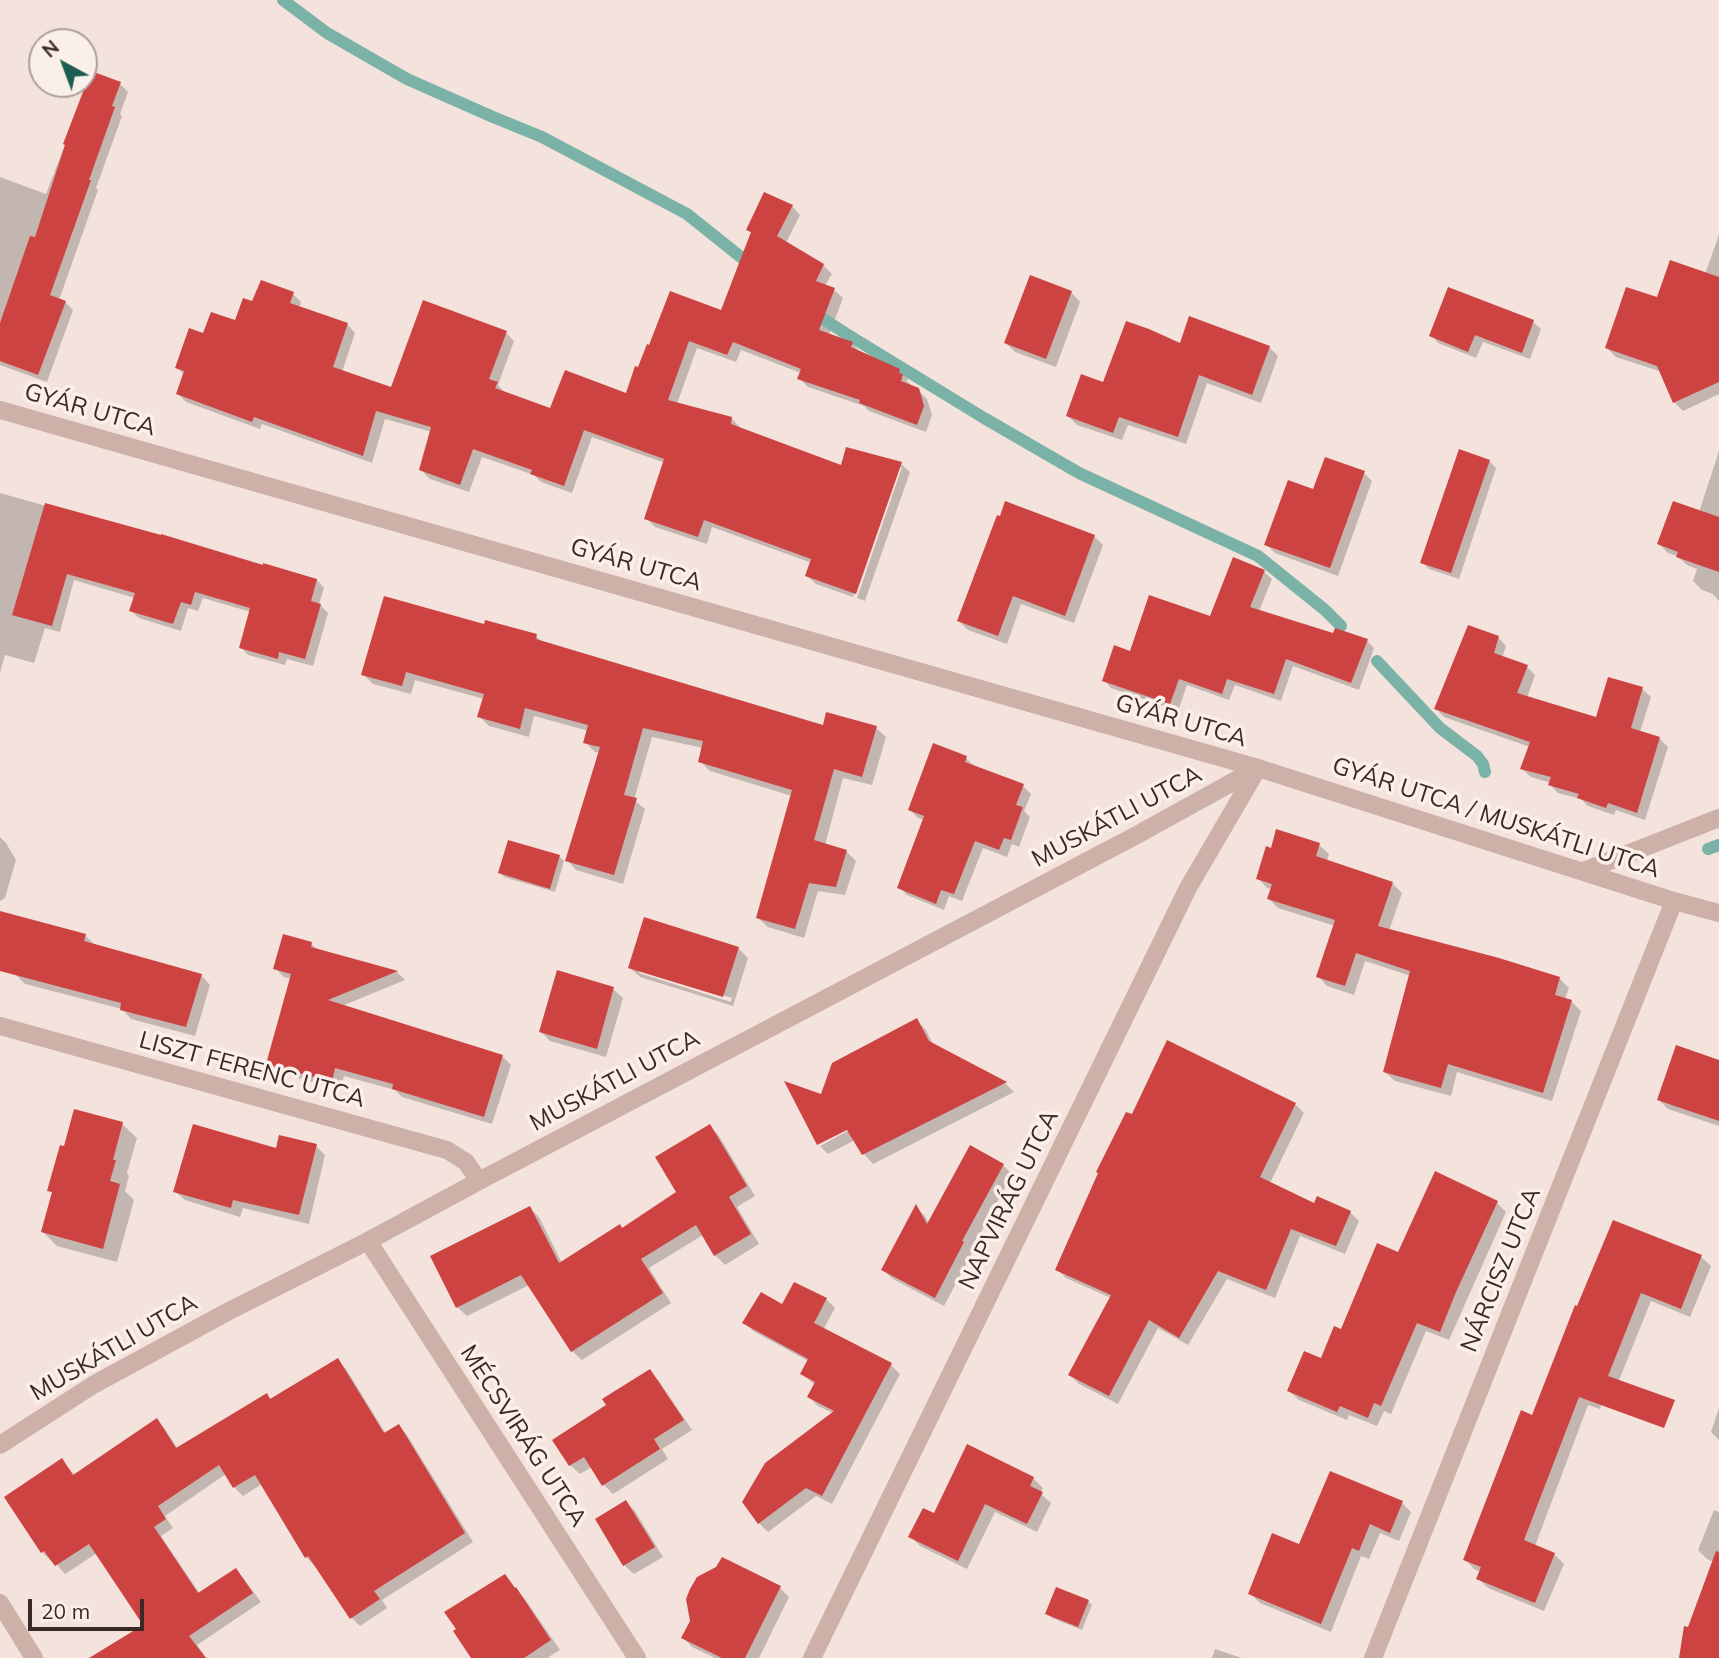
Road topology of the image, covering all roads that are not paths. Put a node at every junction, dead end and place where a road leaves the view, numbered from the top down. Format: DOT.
graph roads {
  1 [pos="0,410"];
  2 [pos="1258,768"];
  3 [pos="1719,818"];
  4 [pos="1584,871"];
  5 [pos="1674,901"];
  6 [pos="1719,913"];
  7 [pos="0,1026"];
  8 [pos="479,1181"];
  9 [pos="368,1241"];
  10 [pos="0,1446"];
  11 [pos="0,1603"];
  12 [pos="34,1658"];
  13 [pos="637,1658"];
  14 [pos="812,1658"];
  15 [pos="1373,1658"];
  1 -- 2 [label="street, GYÁR UTCA"];
  2 -- 4 [label="street, GYÁR UTCA / MUSKÁTLI UTCA"];
  2 -- 8 [label="street, MUSKÁTLI UTCA"];
  2 -- 14 [label="street, NAPVIRÁG UTCA"];
  3 -- 4 [label="street"];
  4 -- 5 [label="street, GYÁR UTCA / MUSKÁTLI UTCA"];
  5 -- 6 [label="street, GYÁR UTCA / MUSKÁTLI UTCA"];
  5 -- 15 [label="street, NÁRCISZ UTCA"];
  7 -- 8 [label="street, LISZT FERENC UTCA"];
  8 -- 9 [label="street, MUSKÁTLI UTCA"];
  9 -- 10 [label="street, MUSKÁTLI UTCA"];
  9 -- 13 [label="street, MÉCSVIRÁG UTCA"];
  11 -- 12 [label="street"];
}
